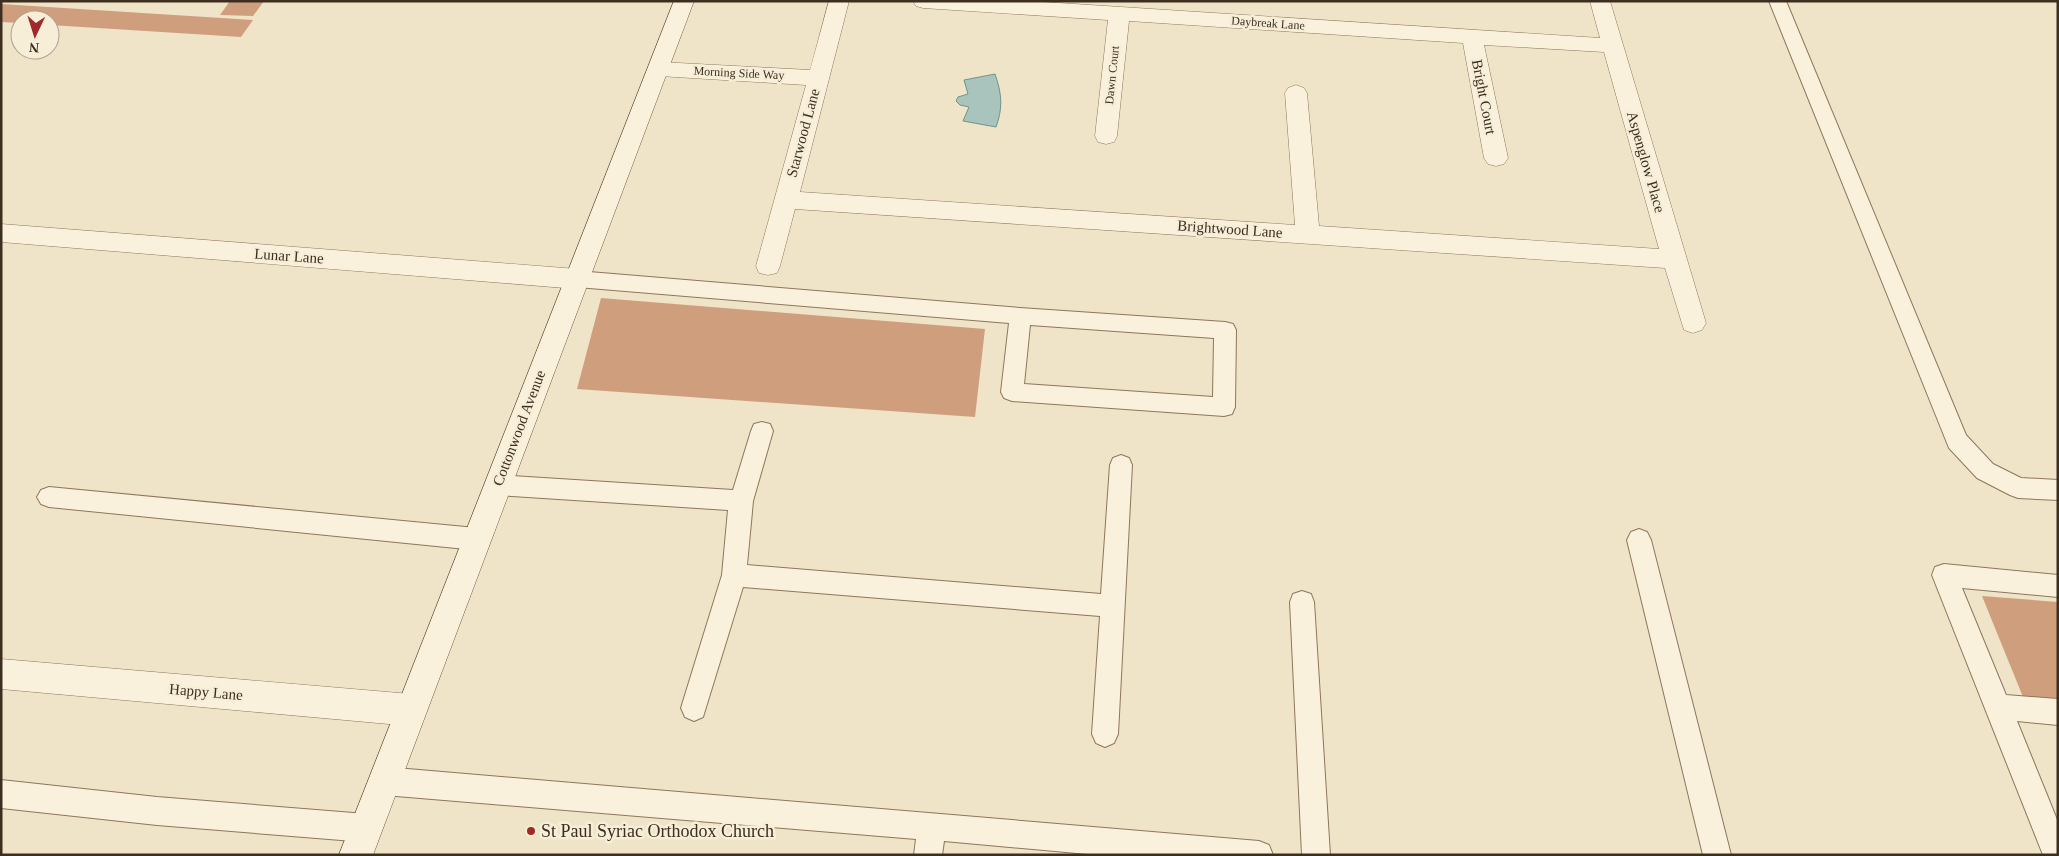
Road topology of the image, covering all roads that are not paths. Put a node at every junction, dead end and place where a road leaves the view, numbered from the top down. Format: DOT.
graph roads {
  1 [pos="684,1"];
  2 [pos="839,1"];
  3 [pos="923,1"];
  4 [pos="1600,1"];
  5 [pos="1777,1"];
  6 [pos="1119,14"];
  7 [pos="1472,36"];
  8 [pos="1613,46"];
  9 [pos="659,69"];
  10 [pos="818,78"];
  11 [pos="1296,93"];
  12 [pos="1106,136"];
  13 [pos="1496,158"];
  14 [pos="786,200"];
  15 [pos="1,234"];
  16 [pos="1308,235"];
  17 [pos="1674,259"];
  18 [pos="768,266"];
  19 [pos="577,279"];
  20 [pos="1020,316"];
  21 [pos="1693,322"];
  22 [pos="762,430"];
  23 [pos="1121,465"];
  24 [pos="497,485"];
  25 [pos="2058,490"];
  26 [pos="49,497"];
  27 [pos="741,500"];
  28 [pos="476,539"];
  29 [pos="1639,540"];
  30 [pos="734,576"];
  31 [pos="2058,586"];
  32 [pos="1302,602"];
  33 [pos="1112,606"];
  34 [pos="1,674"];
  35 [pos="694,708"];
  36 [pos="1998,708"];
  37 [pos="411,710"];
  38 [pos="2058,712"];
  39 [pos="1104,734"];
  40 [pos="384,781"];
  41 [pos="1,794"];
  42 [pos="932,826"];
  43 [pos="366,828"];
  44 [pos="356,855"];
  45 [pos="928,855"];
  46 [pos="1259,855"];
  47 [pos="1316,855"];
  48 [pos="1717,855"];
  49 [pos="2056,855"];
  1 -- 9 [label="street, Cottonwood Avenue"];
  2 -- 10 [label="street, Starwood Lane"];
  3 -- 6 [label="street, Daybreak Lane"];
  4 -- 8 [label="street, Aspenglow Place"];
  5 -- 25 [label="lane"];
  6 -- 7 [label="street, Daybreak Lane"];
  6 -- 12 [label="street, Dawn Court"];
  7 -- 8 [label="street, Daybreak Lane"];
  7 -- 13 [label="street, Bright Court"];
  8 -- 17 [label="street, Aspenglow Place"];
  9 -- 10 [label="street, Morning Side Way"];
  9 -- 19 [label="street, Cottonwood Avenue"];
  10 -- 14 [label="street, Starwood Lane"];
  11 -- 16 [label="street"];
  14 -- 16 [label="street, Brightwood Lane"];
  14 -- 18 [label="street, Starwood Lane"];
  15 -- 19 [label="street, Lunar Lane"];
  16 -- 17 [label="street, Brightwood Lane"];
  17 -- 21 [label="street, Aspenglow Place"];
  19 -- 20 [label="lane"];
  19 -- 24 [label="street, Cottonwood Avenue"];
  20 -- 20 [label="lane"];
  22 -- 27 [label="lane"];
  23 -- 33 [label="lane"];
  24 -- 27 [label="lane"];
  24 -- 28 [label="street, Cottonwood Avenue"];
  26 -- 28 [label="lane"];
  27 -- 30 [label="lane"];
  28 -- 37 [label="street, Cottonwood Avenue"];
  29 -- 48 [label="lane"];
  30 -- 33 [label="lane"];
  30 -- 35 [label="lane"];
  31 -- 36 [label="lane"];
  32 -- 47 [label="lane"];
  33 -- 39 [label="lane"];
  34 -- 37 [label="street, Happy Lane"];
  36 -- 38 [label="lane"];
  36 -- 49 [label="lane"];
  37 -- 40 [label="street, Cottonwood Avenue"];
  40 -- 42 [label="lane"];
  40 -- 43 [label="street, Cottonwood Avenue"];
  41 -- 43 [label="lane"];
  42 -- 45 [label="lane"];
  42 -- 46 [label="lane"];
  43 -- 44 [label="street, Cottonwood Avenue"];
}
